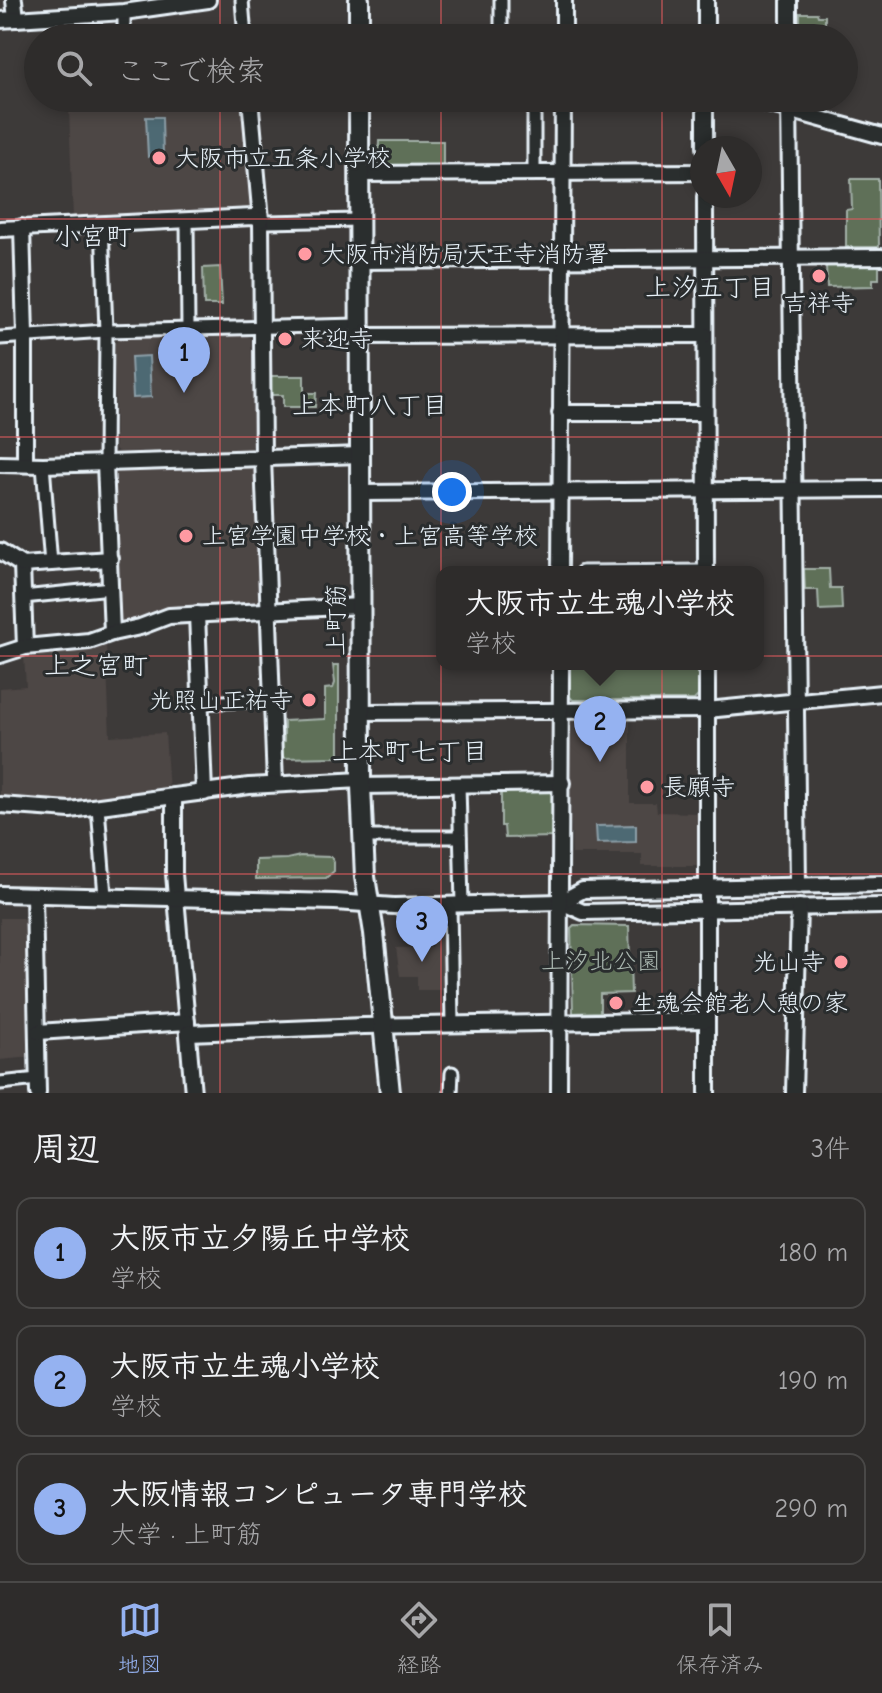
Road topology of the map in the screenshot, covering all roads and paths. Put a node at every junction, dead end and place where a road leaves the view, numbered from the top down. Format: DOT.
graph roads {
  1 [pos="14,0"];
  2 [pos="208,0"];
  3 [pos="242,0"];
  4 [pos="359,0"];
  5 [pos="501,0"];
  6 [pos="564,0"];
  7 [pos="706,0"];
  8 [pos="789,0"];
  9 [pos="181,2"];
  10 [pos="96,7"];
  11 [pos="124,12"];
  12 [pos="16,19"];
  13 [pos="0,20"];
  14 [pos="124,24"];
  15 [pos="244,24"];
  16 [pos="359,24"];
  17 [pos="501,24"];
  18 [pos="564,24"];
  19 [pos="706,24"];
  20 [pos="789,24"];
  21 [pos="251,112"];
  22 [pos="359,112"];
  23 [pos="534,112"];
  24 [pos="563,112"];
  25 [pos="705,112"];
  26 [pos="789,112"];
  27 [pos="812,112"];
  28 [pos="705,136"];
  29 [pos="882,136"];
  30 [pos="690,172"];
  31 [pos="534,173"];
  32 [pos="561,173"];
  33 [pos="358,174"];
  34 [pos="705,208"];
  35 [pos="261,220"];
  36 [pos="358,220"];
  37 [pos="187,221"];
  38 [pos="102,224"];
  39 [pos="22,227"];
  40 [pos="0,229"];
  41 [pos="706,257"];
  42 [pos="791,257"];
  43 [pos="882,257"];
  44 [pos="560,259"];
  45 [pos="358,261"];
  46 [pos="261,325"];
  47 [pos="188,328"];
  48 [pos="358,330"];
  49 [pos="106,331"];
  50 [pos="560,335"];
  51 [pos="705,335"];
  52 [pos="25,336"];
  53 [pos="0,338"];
  54 [pos="560,413"];
  55 [pos="705,413"];
  56 [pos="361,455"];
  57 [pos="263,458"];
  58 [pos="105,463"];
  59 [pos="0,464"];
  60 [pos="25,464"];
  61 [pos="43,465"];
  62 [pos="882,489"];
  63 [pos="794,490"];
  64 [pos="706,491"];
  65 [pos="361,493"];
  66 [pos="560,493"];
  67 [pos="0,551"];
  68 [pos="110,559"];
  69 [pos="51,564"];
  70 [pos="22,565"];
  71 [pos="560,566"];
  72 [pos="706,566"];
  73 [pos="111,588"];
  74 [pos="23,597"];
  75 [pos="360,606"];
  76 [pos="268,611"];
  77 [pos="197,614"];
  78 [pos="112,633"];
  79 [pos="25,647"];
  80 [pos="0,655"];
  81 [pos="561,670"];
  82 [pos="707,670"];
  83 [pos="882,693"];
  84 [pos="271,700"];
  85 [pos="798,701"];
  86 [pos="199,703"];
  87 [pos="561,710"];
  88 [pos="707,710"];
  89 [pos="361,712"];
  90 [pos="361,783"];
  91 [pos="562,783"];
  92 [pos="275,784"];
  93 [pos="459,784"];
  94 [pos="204,793"];
  95 [pos="174,796"];
  96 [pos="0,805"];
  97 [pos="98,807"];
  98 [pos="364,837"];
  99 [pos="460,837"];
  100 [pos="882,884"];
  101 [pos="708,886"];
  102 [pos="798,886"];
  103 [pos="0,894"];
  104 [pos="34,895"];
  105 [pos="105,896"];
  106 [pos="177,898"];
  107 [pos="561,902"];
  108 [pos="456,904"];
  109 [pos="369,905"];
  110 [pos="882,906"];
  111 [pos="799,907"];
  112 [pos="708,909"];
  113 [pos="707,1020"];
  114 [pos="561,1022"];
  115 [pos="452,1025"];
  116 [pos="384,1026"];
  117 [pos="188,1027"];
  118 [pos="38,1032"];
  119 [pos="452,1073"];
  120 [pos="0,1083"];
  121 [pos="38,1086"];
  122 [pos="193,1093"];
  123 [pos="390,1093"];
  124 [pos="451,1093"];
  125 [pos="559,1093"];
  126 [pos="707,1093"];
  127 [pos="794,1093"];
  1 -- 12 [label="street"];
  2 -- 9 [label="street"];
  3 -- 15 [label="street"];
  4 -- 16 [label="main road"];
  5 -- 17 [label="street"];
  6 -- 18 [label="street"];
  7 -- 19 [label="street"];
  8 -- 20 [label="street"];
  9 -- 11 [label="street"];
  10 -- 11 [label="street"];
  10 -- 12 [label="street"];
  11 -- 14 [label="street"];
  12 -- 13 [label="street"];
  21 -- 35 [label="street"];
  22 -- 33 [label="main road, 上町筋"];
  23 -- 31 [label="street"];
  24 -- 32 [label="street"];
  25 -- 28 [label="street"];
  26 -- 42 [label="street"];
  27 -- 29 [label="street"];
  30 -- 32 [label="street"];
  31 -- 32 [label="street"];
  31 -- 33 [label="street"];
  32 -- 44 [label="street"];
  33 -- 36 [label="main road, 上町筋"];
  34 -- 41 [label="street"];
  35 -- 36 [label="street"];
  35 -- 37 [label="street"];
  35 -- 46 [label="street"];
  36 -- 45 [label="main road, 上町筋"];
  37 -- 38 [label="street"];
  37 -- 47 [label="street"];
  38 -- 39 [label="street"];
  38 -- 49 [label="street"];
  39 -- 40 [label="street"];
  39 -- 52 [label="street"];
  41 -- 42 [label="street"];
  41 -- 44 [label="street"];
  41 -- 51 [label="street"];
  42 -- 43 [label="street"];
  42 -- 63 [label="street"];
  44 -- 45 [label="street"];
  44 -- 50 [label="street"];
  45 -- 48 [label="main road, 上町筋"];
  46 -- 47 [label="street"];
  46 -- 48 [label="street"];
  46 -- 57 [label="street"];
  47 -- 49 [label="street"];
  48 -- 50 [label="street"];
  48 -- 56 [label="main road, 上町筋"];
  49 -- 52 [label="street"];
  49 -- 58 [label="street"];
  50 -- 51 [label="street"];
  50 -- 54 [label="street"];
  51 -- 55 [label="street"];
  52 -- 53 [label="street"];
  52 -- 60 [label="street"];
  54 -- 55 [label="street"];
  54 -- 66 [label="street"];
  55 -- 64 [label="street"];
  56 -- 57 [label="street"];
  56 -- 65 [label="main road, 上町筋"];
  57 -- 58 [label="street"];
  57 -- 76 [label="street"];
  58 -- 61 [label="street"];
  58 -- 68 [label="street"];
  59 -- 60 [label="street"];
  60 -- 61 [label="street"];
  61 -- 69 [label="street"];
  62 -- 63 [label="street"];
  63 -- 64 [label="street"];
  63 -- 85 [label="street"];
  64 -- 66 [label="street"];
  64 -- 72 [label="street"];
  65 -- 66 [label="street"];
  65 -- 75 [label="main road, 上町筋"];
  66 -- 71 [label="street"];
  67 -- 70 [label="street"];
  68 -- 69 [label="street"];
  68 -- 73 [label="street"];
  69 -- 70 [label="street"];
  70 -- 74 [label="street"];
  73 -- 74 [label="street"];
  73 -- 78 [label="street"];
  74 -- 79 [label="street"];
  75 -- 76 [label="street"];
  75 -- 89 [label="main road, 上町筋"];
  76 -- 77 [label="street"];
  76 -- 84 [label="street"];
  77 -- 78 [label="street"];
  77 -- 86 [label="street"];
  78 -- 79 [label="street"];
  79 -- 80 [label="street"];
  81 -- 87 [label="street"];
  82 -- 88 [label="street"];
  83 -- 85 [label="street"];
  84 -- 86 [label="street"];
  84 -- 92 [label="street"];
  85 -- 88 [label="street"];
  85 -- 102 [label="street"];
  86 -- 94 [label="street"];
  87 -- 88 [label="street"];
  87 -- 89 [label="street"];
  87 -- 91 [label="street"];
  88 -- 101 [label="street"];
  89 -- 90 [label="main road, 上町筋"];
  90 -- 92 [label="street"];
  90 -- 93 [label="street"];
  90 -- 98 [label="main road, 上町筋"];
  91 -- 93 [label="street"];
  91 -- 107 [label="street"];
  92 -- 94 [label="street"];
  93 -- 99 [label="street"];
  94 -- 95 [label="street"];
  95 -- 97 [label="street"];
  95 -- 106 [label="street"];
  96 -- 97 [label="street"];
  97 -- 105 [label="street"];
  98 -- 99 [label="street"];
  98 -- 109 [label="main road, 上町筋"];
  99 -- 108 [label="street"];
  100 -- 102 [label="street"];
  101 -- 102 [label="street"];
  101 -- 107 [label="street"];
  101 -- 112 [label="street"];
  103 -- 104 [label="street"];
  104 -- 105 [label="street"];
  104 -- 118 [label="street"];
  105 -- 106 [label="street"];
  106 -- 109 [label="street"];
  106 -- 117 [label="street"];
  107 -- 108 [label="street"];
  107 -- 112 [label="street"];
  107 -- 114 [label="street"];
  108 -- 109 [label="street"];
  108 -- 115 [label="street"];
  109 -- 116 [label="main road, 上町筋"];
  110 -- 111 [label="street"];
  111 -- 112 [label="street"];
  111 -- 127 [label="street"];
  112 -- 113 [label="street"];
  113 -- 114 [label="street"];
  113 -- 126 [label="street"];
  114 -- 115 [label="street"];
  114 -- 125 [label="street"];
  115 -- 116 [label="street"];
  116 -- 117 [label="street"];
  116 -- 123 [label="main road, 上町筋"];
  117 -- 118 [label="street"];
  117 -- 122 [label="street"];
  118 -- 121 [label="street"];
  119 -- 124 [label="street"];
  120 -- 121 [label="street"];
}
